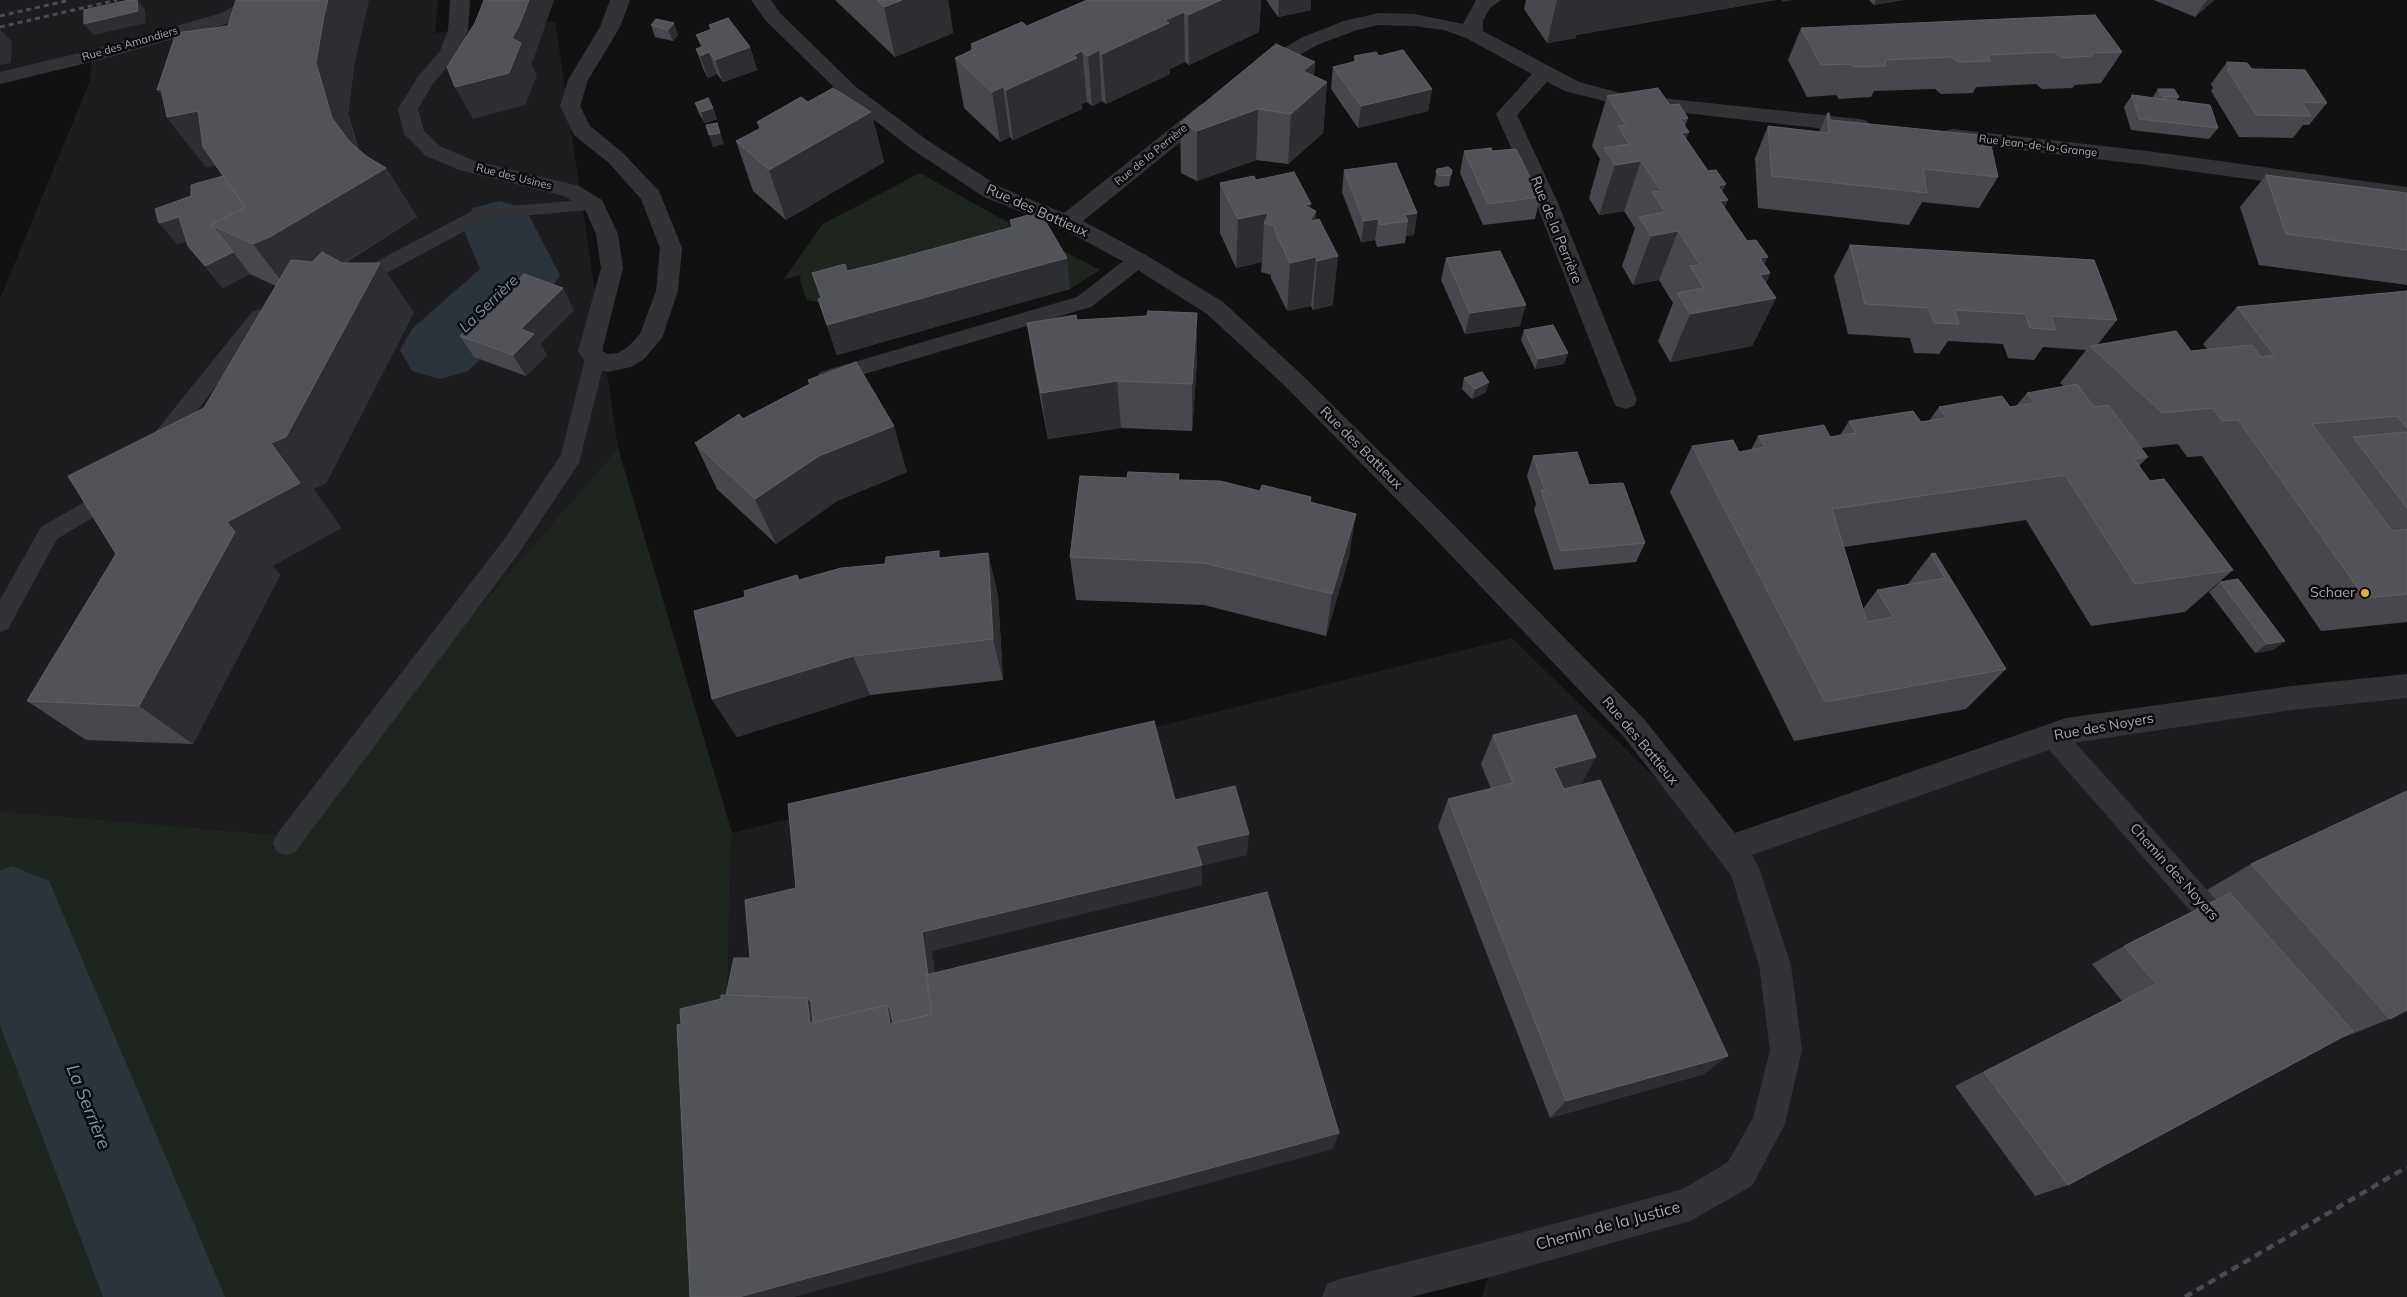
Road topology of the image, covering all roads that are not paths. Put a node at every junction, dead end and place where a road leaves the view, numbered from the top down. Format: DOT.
graph roads {
  1 [pos="256,0"];
  2 [pos="460,0"];
  3 [pos="620,0"];
  4 [pos="760,0"];
  5 [pos="1491,0"];
  6 [pos="1474,34"];
  7 [pos="1545,72"];
  8 [pos="0,78"];
  9 [pos="1243,82"];
  10 [pos="1220,100"];
  11 [pos="1883,129"];
  12 [pos="1931,134"];
  13 [pos="2407,194"];
  14 [pos="594,205"];
  15 [pos="1067,222"];
  16 [pos="1138,260"];
  17 [pos="336,290"];
  18 [pos="302,302"];
  19 [pos="601,361"];
  20 [pos="822,378"];
  21 [pos="1626,400"];
  22 [pos="0,622"];
  23 [pos="2407,686"];
  24 [pos="2053,736"];
  25 [pos="286,842"];
  26 [pos="1728,849"];
  27 [pos="2243,949"];
  28 [pos="1786,1050"];
  29 [pos="1340,1297"];
  1 -- 8 [label="street, Rue des Amandiers"];
  2 -- 14 [label="street, Rue des Usines"];
  3 -- 19 [label="street"];
  4 -- 15 [label="street, Rue des Battieux"];
  5 -- 6 [label="street"];
  6 -- 7 [label="street"];
  6 -- 9 [label="street"];
  7 -- 11 [label="street"];
  7 -- 21 [label="street, Rue de la Perrière"];
  10 -- 15 [label="street, Rue de la Perrière"];
  12 -- 13 [label="street, Rue Jean-de-la-Grange"];
  14 -- 17 [label="lane"];
  14 -- 19 [label="street"];
  15 -- 16 [label="street, Rue des Battieux"];
  16 -- 20 [label="lane"];
  16 -- 26 [label="street, Rue des Battieux"];
  18 -- 22 [label="lane"];
  19 -- 25 [label="lane"];
  23 -- 24 [label="street, Rue des Noyers"];
  24 -- 26 [label="street, Rue des Noyers"];
  24 -- 27 [label="lane, Chemin des Noyers"];
  26 -- 28 [label="street, Rue des Battieux"];
  28 -- 29 [label="street, Chemin de la Justice"];
}
